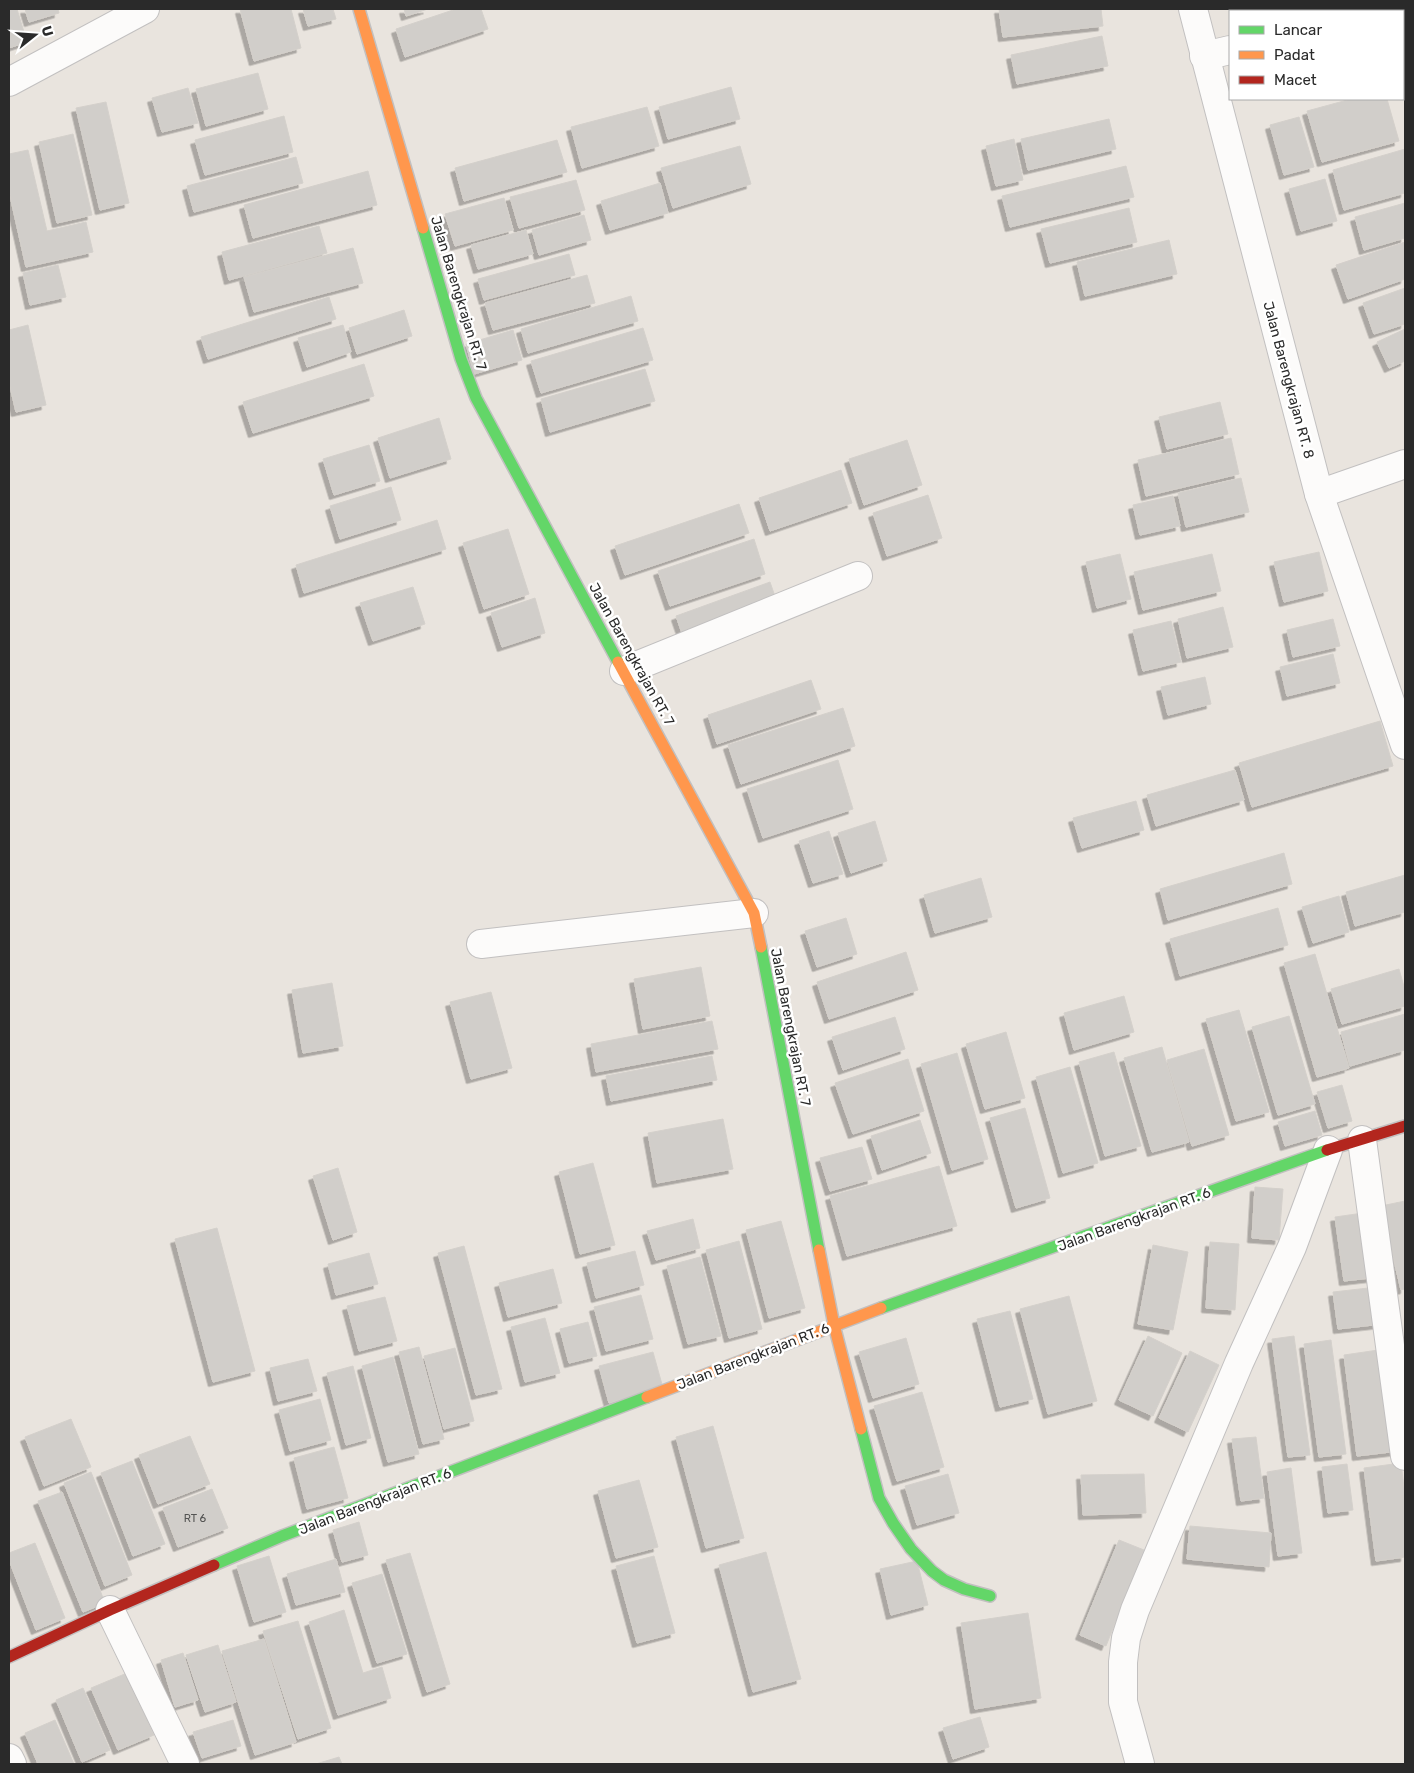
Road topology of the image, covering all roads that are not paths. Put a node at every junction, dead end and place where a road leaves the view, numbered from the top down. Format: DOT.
graph roads {
  1 [pos="145,9"];
  2 [pos="359,9"];
  3 [pos="1193,9"];
  4 [pos="1229,50"];
  5 [pos="1204,56"];
  6 [pos="9,82"];
  7 [pos="1405,464"];
  8 [pos="1319,494"];
  9 [pos="858,576"];
  10 [pos="624,671"];
  11 [pos="1405,745"];
  12 [pos="754,913"];
  13 [pos="481,944"];
  14 [pos="1405,1126"];
  15 [pos="1362,1140"];
  16 [pos="1328,1150"];
  17 [pos="834,1325"];
  18 [pos="1405,1456"];
  19 [pos="990,1596"];
  20 [pos="110,1610"];
  21 [pos="9,1657"];
  22 [pos="9,1758"];
  23 [pos="12,1764"];
  24 [pos="185,1764"];
  25 [pos="1140,1764"];
  1 -- 6 [label="street"];
  2 -- 10 [label="street, Jalan Barengkrajan RT. 7"];
  3 -- 5 [label="street, Jalan Barengkrajan RT. 8"];
  4 -- 5 [label="street"];
  5 -- 8 [label="street, Jalan Barengkrajan RT. 8"];
  7 -- 8 [label="street"];
  8 -- 11 [label="street, Jalan Barengkrajan RT. 8"];
  9 -- 10 [label="street"];
  10 -- 12 [label="street, Jalan Barengkrajan RT. 7"];
  12 -- 13 [label="street"];
  12 -- 17 [label="street, Jalan Barengkrajan RT. 7"];
  14 -- 15 [label="street, Jalan Barengkrajan RT. 6"];
  15 -- 16 [label="street, Jalan Barengkrajan RT. 6"];
  15 -- 18 [label="street"];
  16 -- 17 [label="street, Jalan Barengkrajan RT. 6"];
  16 -- 25 [label="street"];
  17 -- 19 [label="street, Jalan Barengkrajan RT. 7"];
  17 -- 20 [label="street, Jalan Barengkrajan RT. 6"];
  20 -- 21 [label="street, Jalan Barengkrajan RT. 6"];
  20 -- 24 [label="street"];
  22 -- 23 [label="street"];
}
